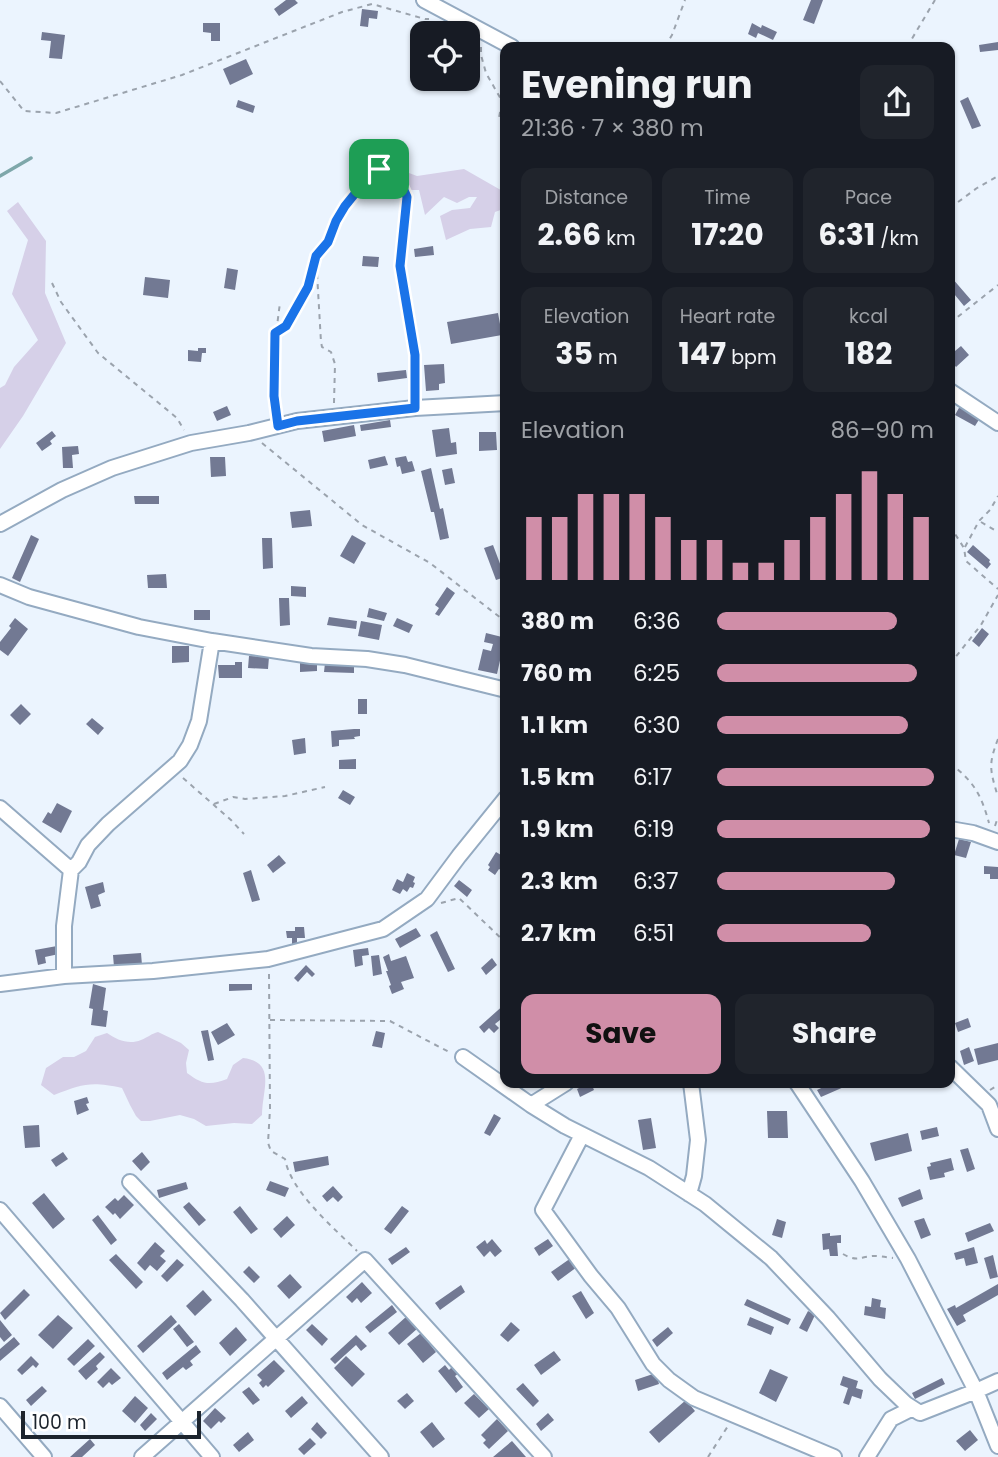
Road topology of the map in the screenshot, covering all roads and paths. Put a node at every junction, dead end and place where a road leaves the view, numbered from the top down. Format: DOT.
graph roads {
  1 [pos="424,0"];
  2 [pos="685,0"];
  3 [pos="935,0"];
  4 [pos="436,19"];
  5 [pos="463,21"];
  6 [pos="480,30"];
  7 [pos="503,42"];
  8 [pos="668,42"];
  9 [pos="909,42"];
  10 [pos="0,81"];
  11 [pos="500,98"];
  12 [pos="998,176"];
  13 [pos="955,204"];
  14 [pos="316,256"];
  15 [pos="52,283"];
  16 [pos="998,285"];
  17 [pos="280,303"];
  18 [pos="955,319"];
  19 [pos="275,333"];
  20 [pos="955,394"];
  21 [pos="500,403"];
  22 [pos="415,408"];
  23 [pos="336,417"];
  24 [pos="998,423"];
  25 [pos="278,426"];
  26 [pos="249,433"];
  27 [pos="191,443"];
  28 [pos="998,496"];
  29 [pos="979,521"];
  30 [pos="0,524"];
  31 [pos="998,532"];
  32 [pos="955,534"];
  33 [pos="964,548"];
  34 [pos="0,584"];
  35 [pos="998,589"];
  36 [pos="998,595"];
  37 [pos="500,617"];
  38 [pos="212,641"];
  39 [pos="955,658"];
  40 [pos="500,689"];
  41 [pos="998,739"];
  42 [pos="172,768"];
  43 [pos="955,768"];
  44 [pos="325,787"];
  45 [pos="998,797"];
  46 [pos="214,804"];
  47 [pos="500,805"];
  48 [pos="0,808"];
  49 [pos="998,817"];
  50 [pos="989,824"];
  51 [pos="955,830"];
  52 [pos="244,834"];
  53 [pos="995,838"];
  54 [pos="71,870"];
  55 [pos="427,899"];
  56 [pos="500,937"];
  57 [pos="268,959"];
  58 [pos="64,976"];
  59 [pos="0,984"];
  60 [pos="269,1020"];
  61 [pos="463,1057"];
  62 [pos="955,1071"];
  63 [pos="500,1083"];
  64 [pos="507,1088"];
  65 [pos="558,1088"];
  66 [pos="692,1088"];
  67 [pos="800,1088"];
  68 [pos="531,1105"];
  69 [pos="998,1129"];
  70 [pos="582,1135"];
  71 [pos="130,1182"];
  72 [pos="689,1194"];
  73 [pos="0,1210"];
  74 [pos="843,1254"];
  75 [pos="908,1259"];
  76 [pos="365,1260"];
  77 [pos="276,1338"];
  78 [pos="998,1381"];
  79 [pos="976,1391"];
  80 [pos="0,1406"];
  81 [pos="911,1409"];
  82 [pos="734,1416"];
  83 [pos="181,1422"];
  84 [pos="998,1446"];
  85 [pos="44,1457"];
  86 [pos="142,1457"];
  87 [pos="212,1457"];
  88 [pos="382,1457"];
  89 [pos="544,1457"];
  90 [pos="708,1457"];
  91 [pos="834,1457"];
  92 [pos="867,1457"];
  1 -- 5 [label="street"];
  2 -- 8 [label="path"];
  3 -- 9 [label="path"];
  4 -- 10 [label="path"];
  6 -- 7 [label="street"];
  6 -- 11 [label="path"];
  12 -- 13 [label="path"];
  14 -- 19 [label="path"];
  14 -- 22 [label="path"];
  14 -- 23 [label="path"];
  15 -- 27 [label="path"];
  16 -- 18 [label="path"];
  17 -- 19 [label="path"];
  19 -- 25 [label="path"];
  20 -- 24 [label="street"];
  21 -- 22 [label="street"];
  22 -- 23 [label="street"];
  23 -- 25 [label="street"];
  25 -- 26 [label="street"];
  26 -- 27 [label="street"];
  26 -- 37 [label="path"];
  27 -- 30 [label="street"];
  28 -- 29 [label="path"];
  29 -- 31 [label="path"];
  29 -- 33 [label="path"];
  32 -- 33 [label="path"];
  33 -- 35 [label="path"];
  34 -- 38 [label="street"];
  36 -- 39 [label="path"];
  38 -- 40 [label="street"];
  38 -- 42 [label="street"];
  41 -- 45 [label="path"];
  42 -- 46 [label="path"];
  42 -- 54 [label="street"];
  43 -- 50 [label="path"];
  44 -- 46 [label="path"];
  46 -- 52 [label="path"];
  47 -- 55 [label="street"];
  48 -- 54 [label="street"];
  49 -- 53 [label="path"];
  51 -- 53 [label="street"];
  54 -- 58 [label="street"];
  55 -- 56 [label="path"];
  55 -- 57 [label="street"];
  57 -- 58 [label="street"];
  57 -- 60 [label="path"];
  58 -- 59 [label="street"];
  60 -- 61 [label="path"];
  60 -- 76 [label="path"];
  61 -- 63 [label="street"];
  62 -- 69 [label="street"];
  64 -- 68 [label="street"];
  65 -- 68 [label="street"];
  66 -- 72 [label="street"];
  67 -- 75 [label="street"];
  68 -- 70 [label="street"];
  70 -- 72 [label="street"];
  70 -- 82 [label="street"];
  71 -- 77 [label="street"];
  72 -- 81 [label="street"];
  73 -- 83 [label="street"];
  74 -- 75 [label="path"];
  75 -- 79 [label="street"];
  76 -- 77 [label="street"];
  76 -- 89 [label="street"];
  77 -- 83 [label="street"];
  77 -- 88 [label="street"];
  78 -- 79 [label="street"];
  79 -- 81 [label="street"];
  79 -- 84 [label="street"];
  80 -- 85 [label="street"];
  81 -- 92 [label="street"];
  82 -- 90 [label="path"];
  82 -- 91 [label="street"];
  83 -- 86 [label="street"];
  83 -- 87 [label="street"];
}
